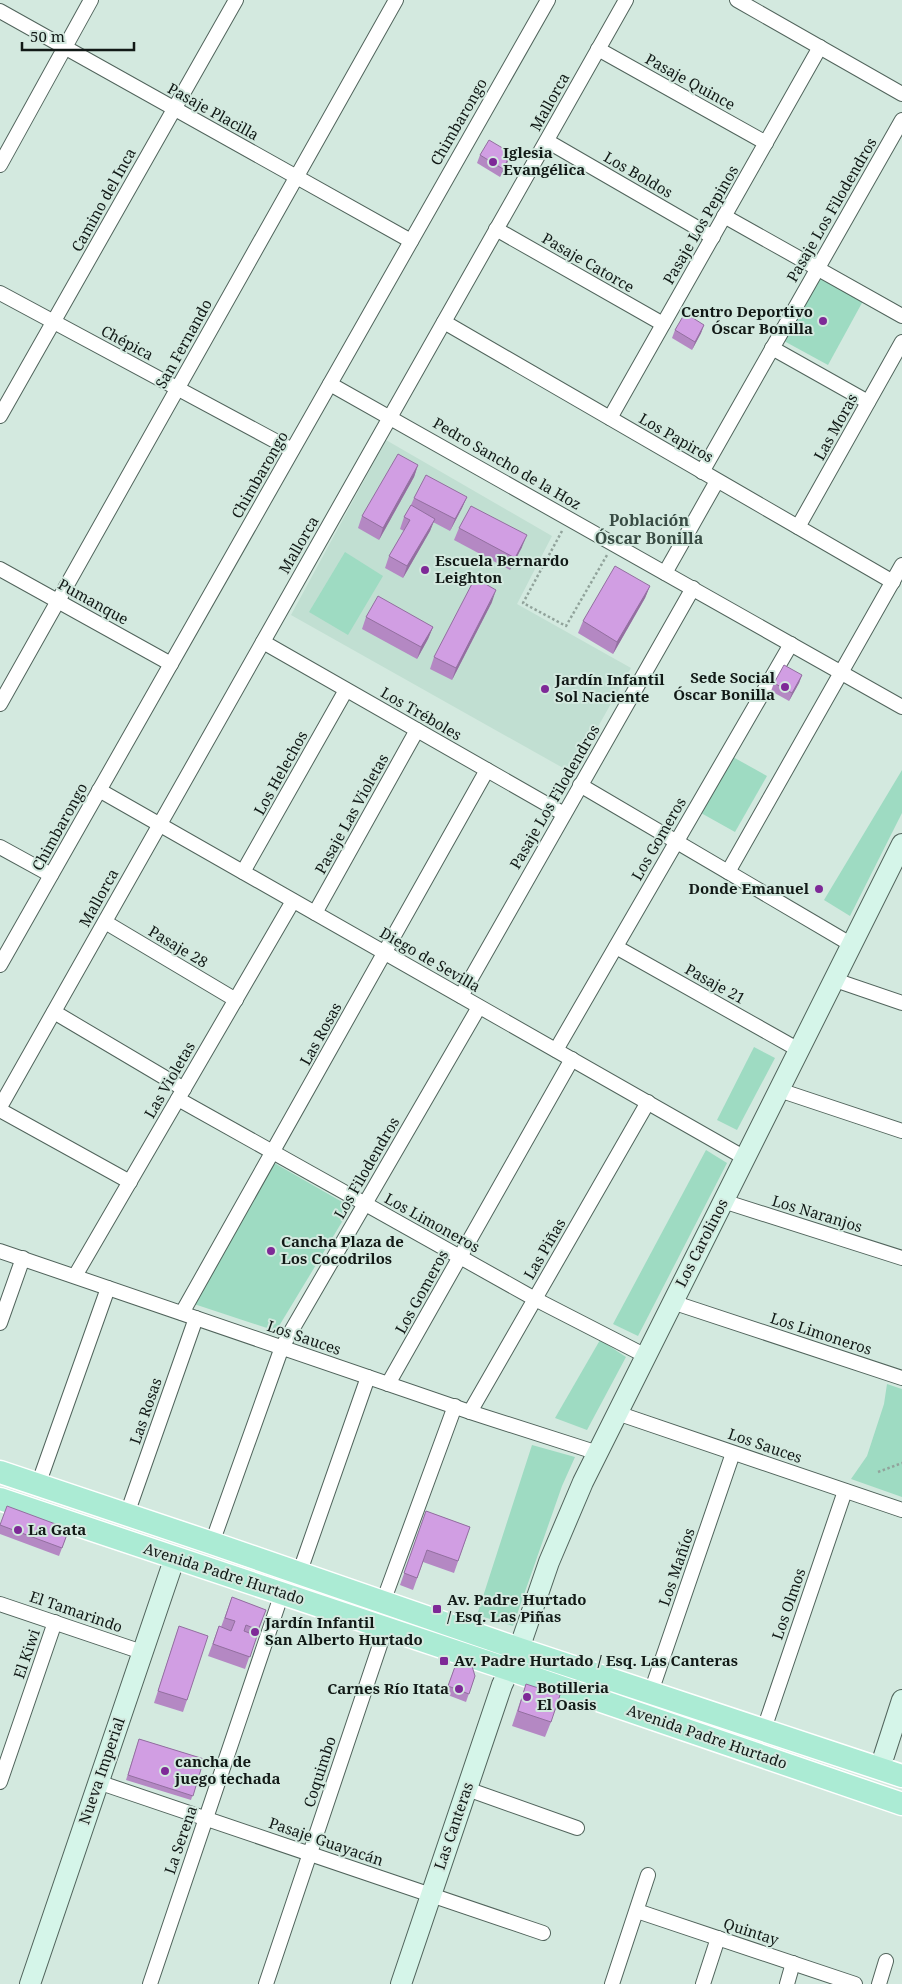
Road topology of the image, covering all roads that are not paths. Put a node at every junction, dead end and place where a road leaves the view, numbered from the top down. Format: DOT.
graph roads {
  1 [pos="91,0"];
  2 [pos="236,0"];
  3 [pos="396,0"];
  4 [pos="626,0"];
  5 [pos="737,0"];
  6 [pos="544,1"];
  7 [pos="0,10"];
  8 [pos="65,47"];
  9 [pos="820,47"];
  10 [pos="598,49"];
  11 [pos="902,94"];
  12 [pos="174,109"];
  13 [pos="902,120"];
  14 [pos="547,141"];
  15 [pos="766,143"];
  16 [pos="0,165"];
  17 [pos="296,177"];
  18 [pos="724,216"];
  19 [pos="496,229"];
  20 [pos="713,237"];
  21 [pos="410,242"];
  22 [pos="817,268"];
  23 [pos="0,293"];
  24 [pos="902,316"];
  25 [pos="54,322"];
  26 [pos="444,322"];
  27 [pos="663,324"];
  28 [pos="902,342"];
  29 [pos="772,348"];
  30 [pos="330,384"];
  31 [pos="177,389"];
  32 [pos="868,402"];
  33 [pos="0,416"];
  34 [pos="390,417"];
  35 [pos="610,418"];
  36 [pos="292,450"];
  37 [pos="702,472"];
  38 [pos="717,481"];
  39 [pos="798,527"];
  40 [pos="902,565"];
  41 [pos="0,569"];
  42 [pos="665,572"];
  43 [pos="892,582"];
  44 [pos="693,588"];
  45 [pos="58,601"];
  46 [pos="263,642"];
  47 [pos="791,644"];
  48 [pos="171,664"];
  49 [pos="842,672"];
  50 [pos="346,690"];
  51 [pos="0,704"];
  52 [pos="902,706"];
  53 [pos="417,730"];
  54 [pos="488,770"];
  55 [pos="580,786"];
  56 [pos="99,790"];
  57 [pos="564,814"];
  58 [pos="160,825"];
  59 [pos="676,842"];
  60 [pos="902,844"];
  61 [pos="0,847"];
  62 [pos="244,872"];
  63 [pos="728,872"];
  64 [pos="52,875"];
  65 [pos="293,901"];
  66 [pos="315,913"];
  67 [pos="105,922"];
  68 [pos="852,946"];
  69 [pos="616,947"];
  70 [pos="385,953"];
  71 [pos="0,965"];
  72 [pos="835,980"];
  73 [pos="460,996"];
  74 [pos="236,1000"];
  75 [pos="902,1003"];
  76 [pos="479,1007"];
  77 [pos="54,1012"];
  78 [pos="556,1050"];
  79 [pos="799,1050"];
  80 [pos="572,1059"];
  81 [pos="779,1090"];
  82 [pos="181,1094"];
  83 [pos="648,1102"];
  84 [pos="0,1108"];
  85 [pos="902,1131"];
  86 [pos="273,1152"];
  87 [pos="745,1158"];
  88 [pos="130,1182"];
  89 [pos="723,1201"];
  90 [pos="365,1204"];
  91 [pos="0,1251"];
  92 [pos="460,1257"];
  93 [pos="23,1258"];
  94 [pos="902,1258"];
  95 [pos="75,1276"];
  96 [pos="108,1288"];
  97 [pos="535,1299"];
  98 [pos="672,1302"];
  99 [pos="182,1313"];
  100 [pos="196,1318"];
  101 [pos="0,1323"];
  102 [pos="282,1347"];
  103 [pos="646,1356"];
  104 [pos="368,1377"];
  105 [pos="902,1378"];
  106 [pos="388,1384"];
  107 [pos="455,1406"];
  108 [pos="470,1412"];
  109 [pos="617,1414"];
  110 [pos="598,1452"];
  111 [pos="734,1453"];
  112 [pos="0,1472"];
  113 [pos="38,1485"];
  114 [pos="845,1491"];
  115 [pos="1,1502"];
  116 [pos="902,1510"];
  117 [pos="127,1514"];
  118 [pos="212,1543"];
  119 [pos="176,1558"];
  120 [pos="300,1574"];
  121 [pos="282,1593"];
  122 [pos="383,1602"];
  123 [pos="0,1604"];
  124 [pos="55,1622"];
  125 [pos="387,1628"];
  126 [pos="519,1649"];
  127 [pos="142,1652"];
  128 [pos="508,1669"];
  129 [pos="651,1692"];
  130 [pos="902,1700"];
  131 [pos="764,1729"];
  132 [pos="880,1768"];
  133 [pos="902,1776"];
  134 [pos="0,1782"];
  135 [pos="98,1782"];
  136 [pos="852,1787"];
  137 [pos="467,1789"];
  138 [pos="902,1804"];
  139 [pos="206,1818"];
  140 [pos="577,1828"];
  141 [pos="310,1854"];
  142 [pos="648,1875"];
  143 [pos="431,1895"];
  144 [pos="637,1911"];
  145 [pos="543,1933"];
  146 [pos="718,1938"];
  147 [pos="886,1961"];
  148 [pos="794,1964"];
  149 [pos="30,1984"];
  150 [pos="150,1984"];
  151 [pos="266,1984"];
  152 [pos="401,1984"];
  153 [pos="612,1984"];
  154 [pos="703,1984"];
  155 [pos="787,1984"];
  156 [pos="855,1984"];
  157 [pos="879,1984"];
  1 -- 8 [label="street"];
  2 -- 12 [label="street, Camino del Inca"];
  3 -- 17 [label="street, San Fernando"];
  4 -- 10 [label="street, Mallorca"];
  5 -- 9 [label="street"];
  6 -- 21 [label="street, Chimbarongo"];
  7 -- 8 [label="street, Pasaje Placilla"];
  8 -- 12 [label="street, Pasaje Placilla"];
  8 -- 16 [label="street"];
  9 -- 11 [label="street"];
  9 -- 15 [label="street, Pasaje Los Pepinos"];
  10 -- 14 [label="street, Mallorca"];
  10 -- 15 [label="street, Pasaje Quince"];
  12 -- 17 [label="street, Pasaje Placilla"];
  12 -- 25 [label="street, Camino del Inca"];
  13 -- 22 [label="street, Pasaje Los Filodendros"];
  14 -- 19 [label="street, Mallorca"];
  14 -- 20 [label="street, Los Boldos"];
  15 -- 18 [label="street, Pasaje Los Pepinos"];
  17 -- 21 [label="street, Pasaje Placilla"];
  17 -- 31 [label="street, San Fernando"];
  18 -- 20 [label="street, Pasaje Los Pepinos"];
  18 -- 22 [label="street"];
  19 -- 26 [label="street, Mallorca"];
  19 -- 27 [label="street, Pasaje Catorce"];
  20 -- 27 [label="street, Pasaje Los Pepinos"];
  21 -- 30 [label="street, Chimbarongo"];
  22 -- 24 [label="street"];
  22 -- 29 [label="street, Pasaje Los Filodendros"];
  23 -- 25 [label="street, Chépica"];
  25 -- 31 [label="street, Chépica"];
  25 -- 33 [label="street, Camino del Inca"];
  26 -- 34 [label="street, Mallorca"];
  26 -- 35 [label="street, Los Papiros"];
  27 -- 35 [label="street, Pasaje Los Pepinos"];
  28 -- 32 [label="street, Las Moras"];
  29 -- 32 [label="street"];
  29 -- 37 [label="street, Pasaje Los Filodendros"];
  30 -- 34 [label="street, Pedro Sancho de la Hoz"];
  30 -- 36 [label="street, Chimbarongo"];
  31 -- 36 [label="street, Chépica"];
  31 -- 45 [label="street, San Fernando"];
  32 -- 39 [label="street, Las Moras"];
  34 -- 42 [label="street, Pedro Sancho de la Hoz"];
  34 -- 46 [label="street, Mallorca"];
  35 -- 37 [label="street, Los Papiros"];
  36 -- 48 [label="street, Chimbarongo"];
  37 -- 38 [label="street, Los Papiros"];
  38 -- 39 [label="street, Los Papiros"];
  38 -- 42 [label="street"];
  39 -- 43 [label="street, Los Papiros"];
  40 -- 43 [label="street"];
  41 -- 45 [label="street, Pumanque"];
  42 -- 44 [label="street, Pedro Sancho de la Hoz"];
  43 -- 49 [label="street"];
  44 -- 47 [label="street, Pedro Sancho de la Hoz"];
  44 -- 55 [label="street, Pasaje Los Filodendros"];
  45 -- 48 [label="street, Pumanque"];
  45 -- 51 [label="street, San Fernando"];
  46 -- 50 [label="street, Los Tréboles"];
  46 -- 58 [label="street, Mallorca"];
  47 -- 49 [label="street, Pedro Sancho de la Hoz"];
  47 -- 59 [label="street, Los Gomeros"];
  48 -- 56 [label="street, Chimbarongo"];
  49 -- 52 [label="street, Pedro Sancho de la Hoz"];
  49 -- 63 [label="street"];
  50 -- 53 [label="street, Los Tréboles"];
  50 -- 62 [label="street, Los Helechos"];
  53 -- 54 [label="street, Los Tréboles"];
  53 -- 66 [label="street, Pasaje Las Violetas"];
  54 -- 57 [label="street, Los Tréboles"];
  54 -- 70 [label="street, Las Rosas"];
  55 -- 57 [label="street, Pasaje Los Filodendros"];
  55 -- 59 [label="street"];
  56 -- 58 [label="street, Diego de Sevilla"];
  56 -- 64 [label="street, Chimbarongo"];
  57 -- 73 [label="street, Pasaje Los Filodendros"];
  58 -- 62 [label="street, Diego de Sevilla"];
  58 -- 67 [label="street, Mallorca"];
  59 -- 63 [label="street"];
  59 -- 69 [label="street, Los Gomeros"];
  60 -- 68 [label="street, Los Carolinos"];
  61 -- 64 [label="street"];
  62 -- 65 [label="street, Diego de Sevilla"];
  63 -- 68 [label="street"];
  64 -- 71 [label="street, Chimbarongo"];
  65 -- 66 [label="street, Diego de Sevilla"];
  65 -- 74 [label="street, Las Violetas"];
  66 -- 70 [label="street, Diego de Sevilla"];
  67 -- 74 [label="street, Pasaje 28"];
  67 -- 77 [label="street, Mallorca"];
  68 -- 72 [label="street, Los Carolinos"];
  69 -- 78 [label="street, Los Gomeros"];
  69 -- 79 [label="street, Pasaje 21"];
  70 -- 73 [label="street, Diego de Sevilla"];
  70 -- 86 [label="street, Las Rosas"];
  72 -- 75 [label="street"];
  72 -- 79 [label="street, Los Carolinos"];
  73 -- 76 [label="street, Diego de Sevilla"];
  74 -- 82 [label="street, Las Violetas"];
  76 -- 78 [label="street, Diego de Sevilla"];
  76 -- 90 [label="street, Los Filodendros"];
  77 -- 82 [label="street, Los Limoneros"];
  77 -- 84 [label="street, Mallorca"];
  78 -- 80 [label="street, Diego de Sevilla"];
  79 -- 81 [label="street, Los Carolinos"];
  80 -- 83 [label="street, Diego de Sevilla"];
  80 -- 92 [label="street, Los Gomeros"];
  81 -- 85 [label="street"];
  81 -- 87 [label="street, Los Carolinos"];
  82 -- 86 [label="street, Los Limoneros"];
  82 -- 88 [label="street, Las Violetas"];
  83 -- 87 [label="street, Diego de Sevilla"];
  83 -- 97 [label="street, Las Piñas"];
  84 -- 88 [label="street"];
  86 -- 90 [label="street, Los Limoneros"];
  86 -- 99 [label="street, Las Rosas"];
  87 -- 89 [label="street, Los Carolinos"];
  88 -- 95 [label="street, Las Violetas"];
  89 -- 94 [label="street, Los Naranjos"];
  89 -- 98 [label="street, Los Carolinos"];
  90 -- 92 [label="street, Los Limoneros"];
  90 -- 102 [label="street, Los Filodendros"];
  91 -- 93 [label="street, Los Sauces"];
  92 -- 97 [label="street, Los Limoneros"];
  92 -- 106 [label="street, Los Gomeros"];
  93 -- 95 [label="street, Los Sauces"];
  93 -- 101 [label="street"];
  95 -- 96 [label="street, Los Sauces"];
  96 -- 99 [label="street, Los Sauces"];
  96 -- 113 [label="street"];
  97 -- 103 [label="street, Los Limoneros"];
  97 -- 108 [label="street, Las Piñas"];
  98 -- 103 [label="street, Los Carolinos"];
  98 -- 105 [label="street, Los Limoneros"];
  99 -- 100 [label="street, Los Sauces"];
  100 -- 102 [label="street, Los Sauces"];
  100 -- 117 [label="street, Las Rosas"];
  102 -- 104 [label="street, Los Sauces"];
  102 -- 118 [label="street, Los Filodendros"];
  103 -- 109 [label="street, Los Carolinos"];
  104 -- 106 [label="street, Los Sauces"];
  104 -- 120 [label="street"];
  106 -- 107 [label="street, Los Sauces"];
  107 -- 108 [label="street, Los Sauces"];
  107 -- 122 [label="street"];
  108 -- 110 [label="street, Los Sauces"];
  109 -- 110 [label="street, Los Carolinos"];
  109 -- 111 [label="street, Los Sauces"];
  110 -- 126 [label="street, Los Carolinos"];
  111 -- 114 [label="street, Los Sauces"];
  111 -- 129 [label="street, Los Mañíos"];
  112 -- 113 [label="main road, Avenida Padre Hurtado"];
  113 -- 117 [label="main road, Avenida Padre Hurtado"];
  114 -- 116 [label="street, Los Sauces"];
  114 -- 131 [label="street, Los Olmos"];
  115 -- 119 [label="main road, Avenida Padre Hurtado"];
  117 -- 118 [label="main road, Avenida Padre Hurtado"];
  118 -- 120 [label="main road, Avenida Padre Hurtado"];
  119 -- 121 [label="main road, Avenida Padre Hurtado"];
  119 -- 127 [label="street, Nueva Imperial"];
  120 -- 122 [label="main road, Avenida Padre Hurtado"];
  121 -- 125 [label="main road, Avenida Padre Hurtado"];
  121 -- 139 [label="street, La Serena"];
  122 -- 126 [label="main road, Avenida Padre Hurtado"];
  123 -- 124 [label="street, El Tamarindo"];
  124 -- 127 [label="street, El Tamarindo"];
  124 -- 134 [label="street, El Kiwi"];
  125 -- 128 [label="main road, Avenida Padre Hurtado"];
  125 -- 141 [label="street, Coquimbo"];
  126 -- 128 [label="street, Las Canteras"];
  126 -- 129 [label="main road, Avenida Padre Hurtado"];
  127 -- 135 [label="street, Nueva Imperial"];
  128 -- 136 [label="main road, Avenida Padre Hurtado"];
  128 -- 137 [label="street, Las Canteras"];
  129 -- 131 [label="main road, Avenida Padre Hurtado"];
  130 -- 132 [label="street"];
  131 -- 132 [label="main road, Avenida Padre Hurtado"];
  132 -- 133 [label="main road, Avenida Padre Hurtado"];
  132 -- 136 [label="main road"];
  135 -- 139 [label="street, Pasaje Guayacán"];
  135 -- 149 [label="street, Nueva Imperial"];
  136 -- 138 [label="main road, Avenida Padre Hurtado"];
  137 -- 140 [label="street"];
  137 -- 143 [label="street, Las Canteras"];
  139 -- 141 [label="street, Pasaje Guayacán"];
  139 -- 150 [label="street, La Serena"];
  141 -- 143 [label="street, Pasaje Guayacán"];
  141 -- 151 [label="street, Coquimbo"];
  142 -- 144 [label="street"];
  143 -- 145 [label="street, Pasaje Guayacán"];
  143 -- 152 [label="street, Las Canteras"];
  144 -- 146 [label="street, Quintay"];
  144 -- 153 [label="street"];
  146 -- 148 [label="street, Quintay"];
  146 -- 154 [label="street"];
  147 -- 157 [label="street"];
  148 -- 155 [label="street"];
  148 -- 156 [label="street, Quintay"];
}
